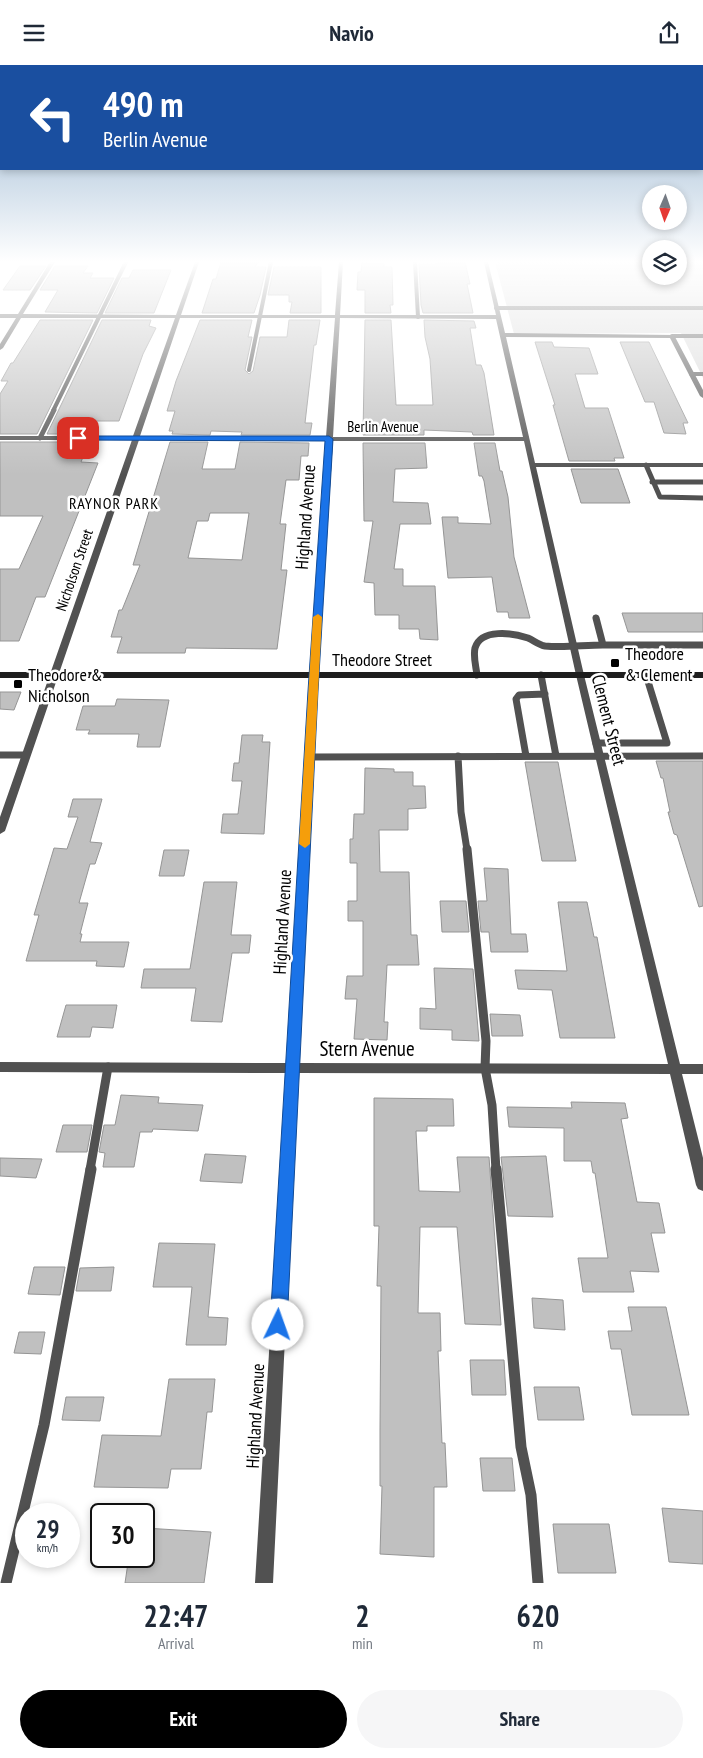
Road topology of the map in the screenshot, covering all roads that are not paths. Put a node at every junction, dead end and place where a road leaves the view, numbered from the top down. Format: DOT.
graph roads {
  1 [pos="9,333"];
  2 [pos="92,333"];
  3 [pos="172,333"];
  4 [pos="257,333"];
  5 [pos="336,333"];
  6 [pos="502,335"];
  7 [pos="672,336"];
  8 [pos="703,336"];
  9 [pos="0,348"];
  10 [pos="249,370"];
  11 [pos="691,374"];
  12 [pos="703,374"];
  13 [pos="703,396"];
  14 [pos="0,438"];
  15 [pos="40,438"];
  16 [pos="136,438"];
  17 [pos="329,439"];
  18 [pos="525,439"];
  19 [pos="531,465"];
  20 [pos="646,465"];
  21 [pos="703,465"];
  22 [pos="652,482"];
  23 [pos="703,482"];
  24 [pos="703,498"];
  25 [pos="596,618"];
  26 [pos="573,645"];
  27 [pos="603,645"];
  28 [pos="703,645"];
  29 [pos="0,675"];
  30 [pos="52,675"];
  31 [pos="314,675"];
  32 [pos="477,675"];
  33 [pos="541,675"];
  34 [pos="580,675"];
  35 [pos="646,675"];
  36 [pos="703,675"];
  37 [pos="544,695"];
  38 [pos="596,743"];
  39 [pos="0,755"];
  40 [pos="26,755"];
  41 [pos="458,756"];
  42 [pos="526,756"];
  43 [pos="556,756"];
  44 [pos="599,756"];
  45 [pos="703,756"];
  46 [pos="309,757"];
  47 [pos="0,831"];
  48 [pos="0,1067"];
  49 [pos="108,1067"];
  50 [pos="293,1068"];
  51 [pos="484,1068"];
  52 [pos="676,1069"];
  53 [pos="703,1069"];
  54 [pos="703,1185"];
  55 [pos="6,1583"];
  56 [pos="264,1583"];
  57 [pos="538,1583"];
  1 -- 9 [label="street"];
  2 -- 15 [label="lane"];
  3 -- 16 [label="street, Nicholson Street"];
  4 -- 10 [label="lane"];
  5 -- 17 [label="street, Highland Avenue"];
  6 -- 7 [label="street"];
  6 -- 18 [label="street, Clement Street"];
  7 -- 8 [label="lane"];
  7 -- 11 [label="street"];
  11 -- 12 [label="lane"];
  11 -- 13 [label="street"];
  14 -- 15 [label="street, Berlin Avenue"];
  15 -- 16 [label="street, Berlin Avenue"];
  16 -- 17 [label="street, Berlin Avenue"];
  16 -- 30 [label="street, Nicholson Street"];
  17 -- 18 [label="street, Berlin Avenue"];
  17 -- 31 [label="street, Highland Avenue"];
  18 -- 19 [label="street, Clement Street"];
  19 -- 20 [label="street"];
  19 -- 26 [label="street, Clement Street"];
  20 -- 21 [label="street"];
  20 -- 22 [label="lane"];
  22 -- 23 [label="lane"];
  22 -- 24 [label="lane"];
  25 -- 27 [label="lane"];
  26 -- 27 [label="lane"];
  26 -- 32 [label="lane"];
  26 -- 34 [label="street, Clement Street"];
  27 -- 28 [label="lane"];
  29 -- 30 [label="main road, Theodore Street"];
  30 -- 31 [label="main road, Theodore Street"];
  30 -- 40 [label="street, Nicholson Street"];
  31 -- 32 [label="main road, Theodore Street"];
  31 -- 46 [label="street, Highland Avenue"];
  32 -- 33 [label="main road, Theodore Street"];
  33 -- 34 [label="main road, Theodore Street"];
  33 -- 37 [label="lane"];
  34 -- 35 [label="main road, Theodore Street"];
  34 -- 38 [label="street, Clement Street"];
  35 -- 36 [label="main road, Theodore Street"];
  35 -- 38 [label="lane"];
  37 -- 42 [label="lane"];
  37 -- 43 [label="lane"];
  38 -- 44 [label="street, Clement Street"];
  39 -- 40 [label="lane"];
  40 -- 47 [label="street, Nicholson Street"];
  41 -- 42 [label="lane"];
  41 -- 46 [label="lane"];
  41 -- 51 [label="lane"];
  42 -- 43 [label="lane"];
  43 -- 44 [label="lane"];
  44 -- 45 [label="lane"];
  44 -- 52 [label="street, Clement Street"];
  46 -- 50 [label="street, Highland Avenue"];
  48 -- 49 [label="street, Stern Avenue"];
  49 -- 50 [label="street, Stern Avenue"];
  49 -- 55 [label="lane"];
  50 -- 51 [label="street, Stern Avenue"];
  50 -- 56 [label="street, Highland Avenue"];
  51 -- 52 [label="street, Stern Avenue"];
  51 -- 57 [label="lane"];
  52 -- 53 [label="street, Stern Avenue"];
  52 -- 54 [label="street, Clement Street"];
}
